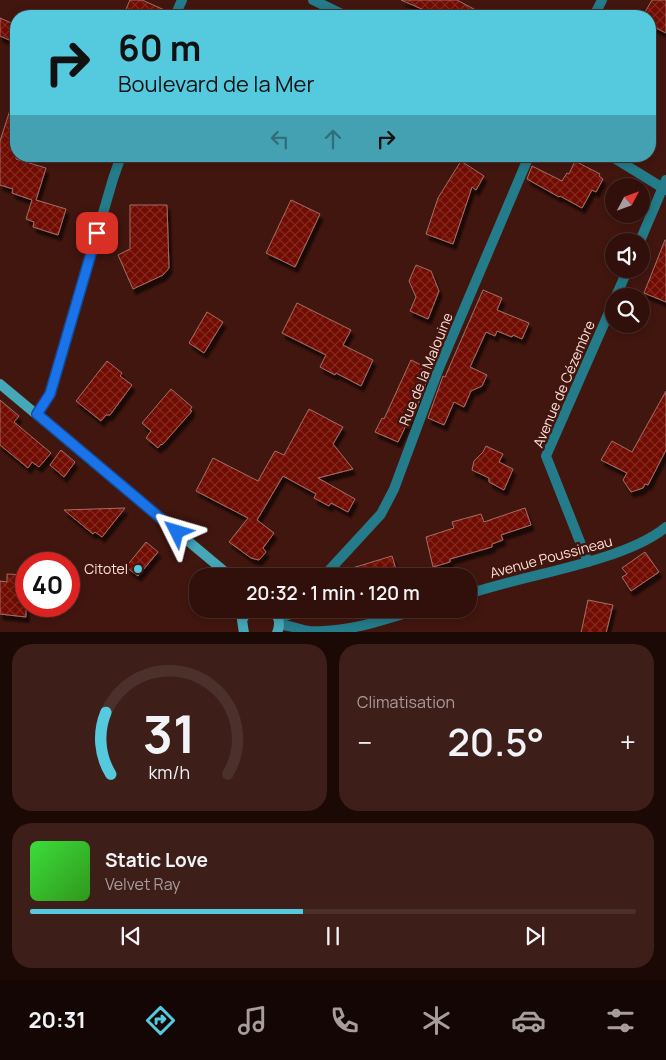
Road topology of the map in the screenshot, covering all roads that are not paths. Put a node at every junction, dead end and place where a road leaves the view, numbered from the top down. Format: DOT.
graph roads {
  1 [pos="314,0"];
  2 [pos="334,10"];
  3 [pos="119,162"];
  4 [pos="526,162"];
  5 [pos="622,162"];
  6 [pos="665,186"];
  7 [pos="644,233"];
  8 [pos="605,322"];
  9 [pos="0,384"];
  10 [pos="37,414"];
  11 [pos="666,527"];
  12 [pos="588,562"];
  13 [pos="220,568"];
  14 [pos="331,568"];
  15 [pos="477,592"];
  16 [pos="243,618"];
  17 [pos="392,618"];
  18 [pos="278,625"];
  19 [pos="356,630"];
  20 [pos="244,632"];
  1 -- 2 [label="street"];
  3 -- 10 [label="street"];
  4 -- 14 [label="street, Rue de la Malouine"];
  5 -- 6 [label="street"];
  6 -- 7 [label="street"];
  8 -- 12 [label="street, Avenue de Cézembre"];
  9 -- 10 [label="street"];
  10 -- 13 [label="street"];
  11 -- 12 [label="street, Avenue Poussineau"];
  12 -- 15 [label="street, Avenue Poussineau"];
  16 -- 20 [label="street"];
  17 -- 19 [label="street"];
  18 -- 19 [label="street"];
}
